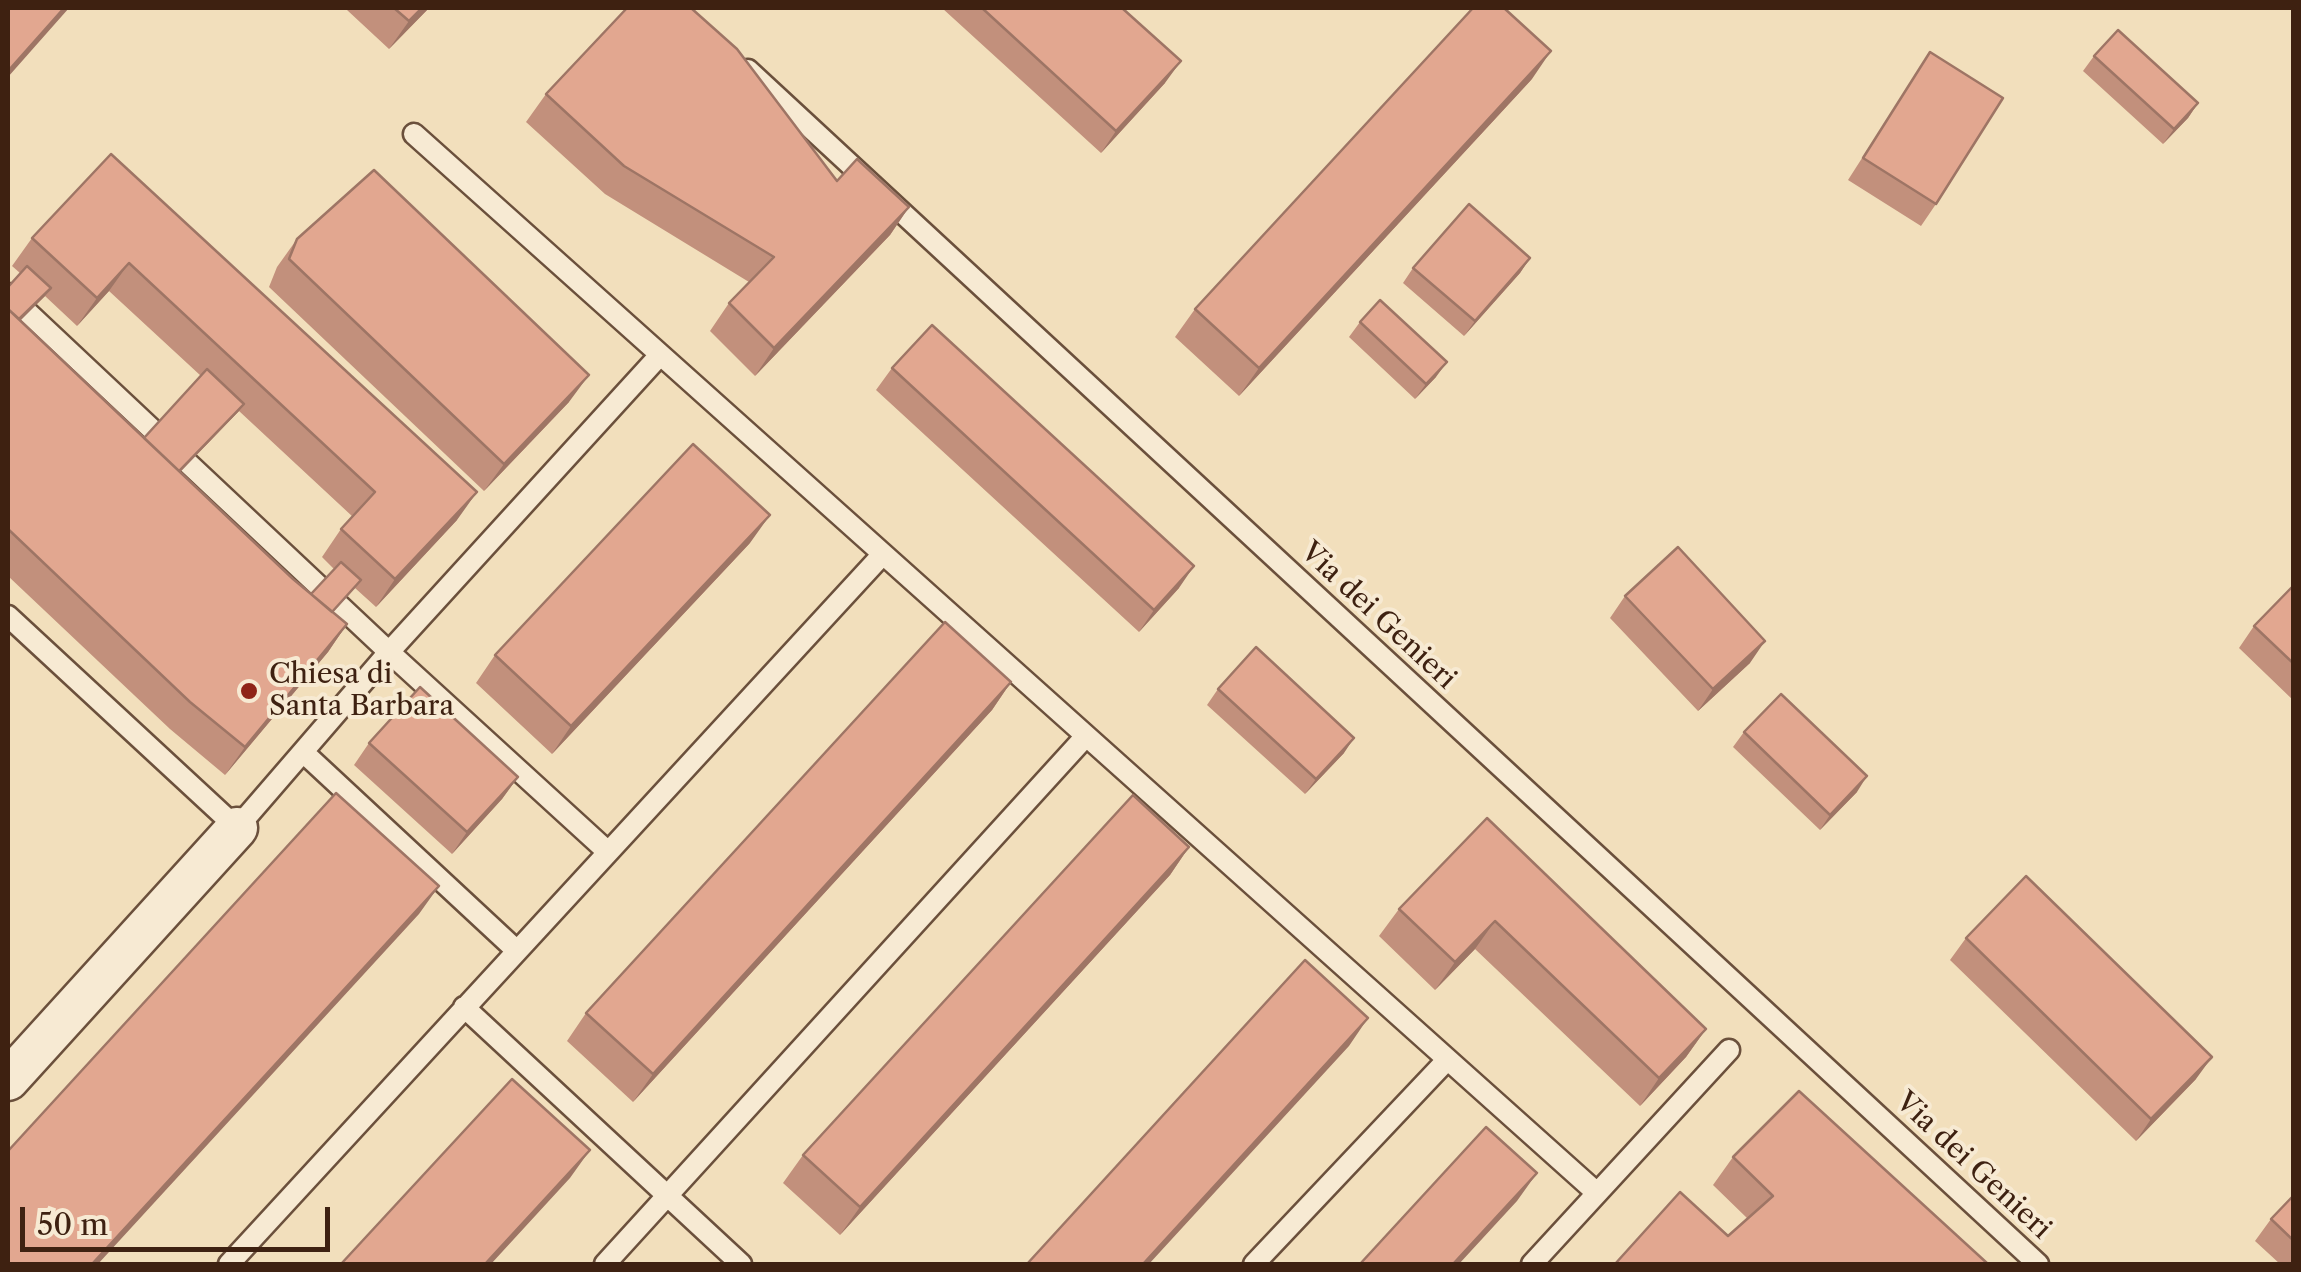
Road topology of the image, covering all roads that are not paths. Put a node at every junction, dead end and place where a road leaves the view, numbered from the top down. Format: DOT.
graph roads {
  1 [pos="738,61"];
  2 [pos="414,134"];
  3 [pos="8,294"];
  4 [pos="660,355"];
  5 [pos="883,554"];
  6 [pos="8,616"];
  7 [pos="389,652"];
  8 [pos="1086,736"];
  9 [pos="302,752"];
  10 [pos="236,828"];
  11 [pos="608,852"];
  12 [pos="516,950"];
  13 [pos="464,1007"];
  14 [pos="1729,1050"];
  15 [pos="1448,1060"];
  16 [pos="8,1080"];
  17 [pos="1597,1193"];
  18 [pos="669,1196"];
  19 [pos="229,1264"];
  20 [pos="604,1264"];
  21 [pos="741,1264"];
  22 [pos="1254,1264"];
  23 [pos="1532,1264"];
  24 [pos="2038,1264"];
  1 -- 24 [label="lane, Via dei Genieri"];
  2 -- 4 [label="lane"];
  3 -- 7 [label="lane"];
  4 -- 5 [label="lane"];
  4 -- 7 [label="lane"];
  5 -- 8 [label="lane"];
  5 -- 11 [label="lane"];
  6 -- 10 [label="lane"];
  7 -- 9 [label="lane"];
  7 -- 11 [label="lane"];
  8 -- 15 [label="lane"];
  8 -- 18 [label="lane"];
  9 -- 10 [label="lane"];
  9 -- 12 [label="lane"];
  10 -- 16 [label="street"];
  11 -- 12 [label="lane"];
  12 -- 13 [label="lane"];
  13 -- 18 [label="lane"];
  13 -- 19 [label="lane"];
  14 -- 17 [label="lane"];
  15 -- 17 [label="lane"];
  15 -- 22 [label="lane"];
  17 -- 23 [label="lane"];
  18 -- 20 [label="lane"];
  18 -- 21 [label="lane"];
}
